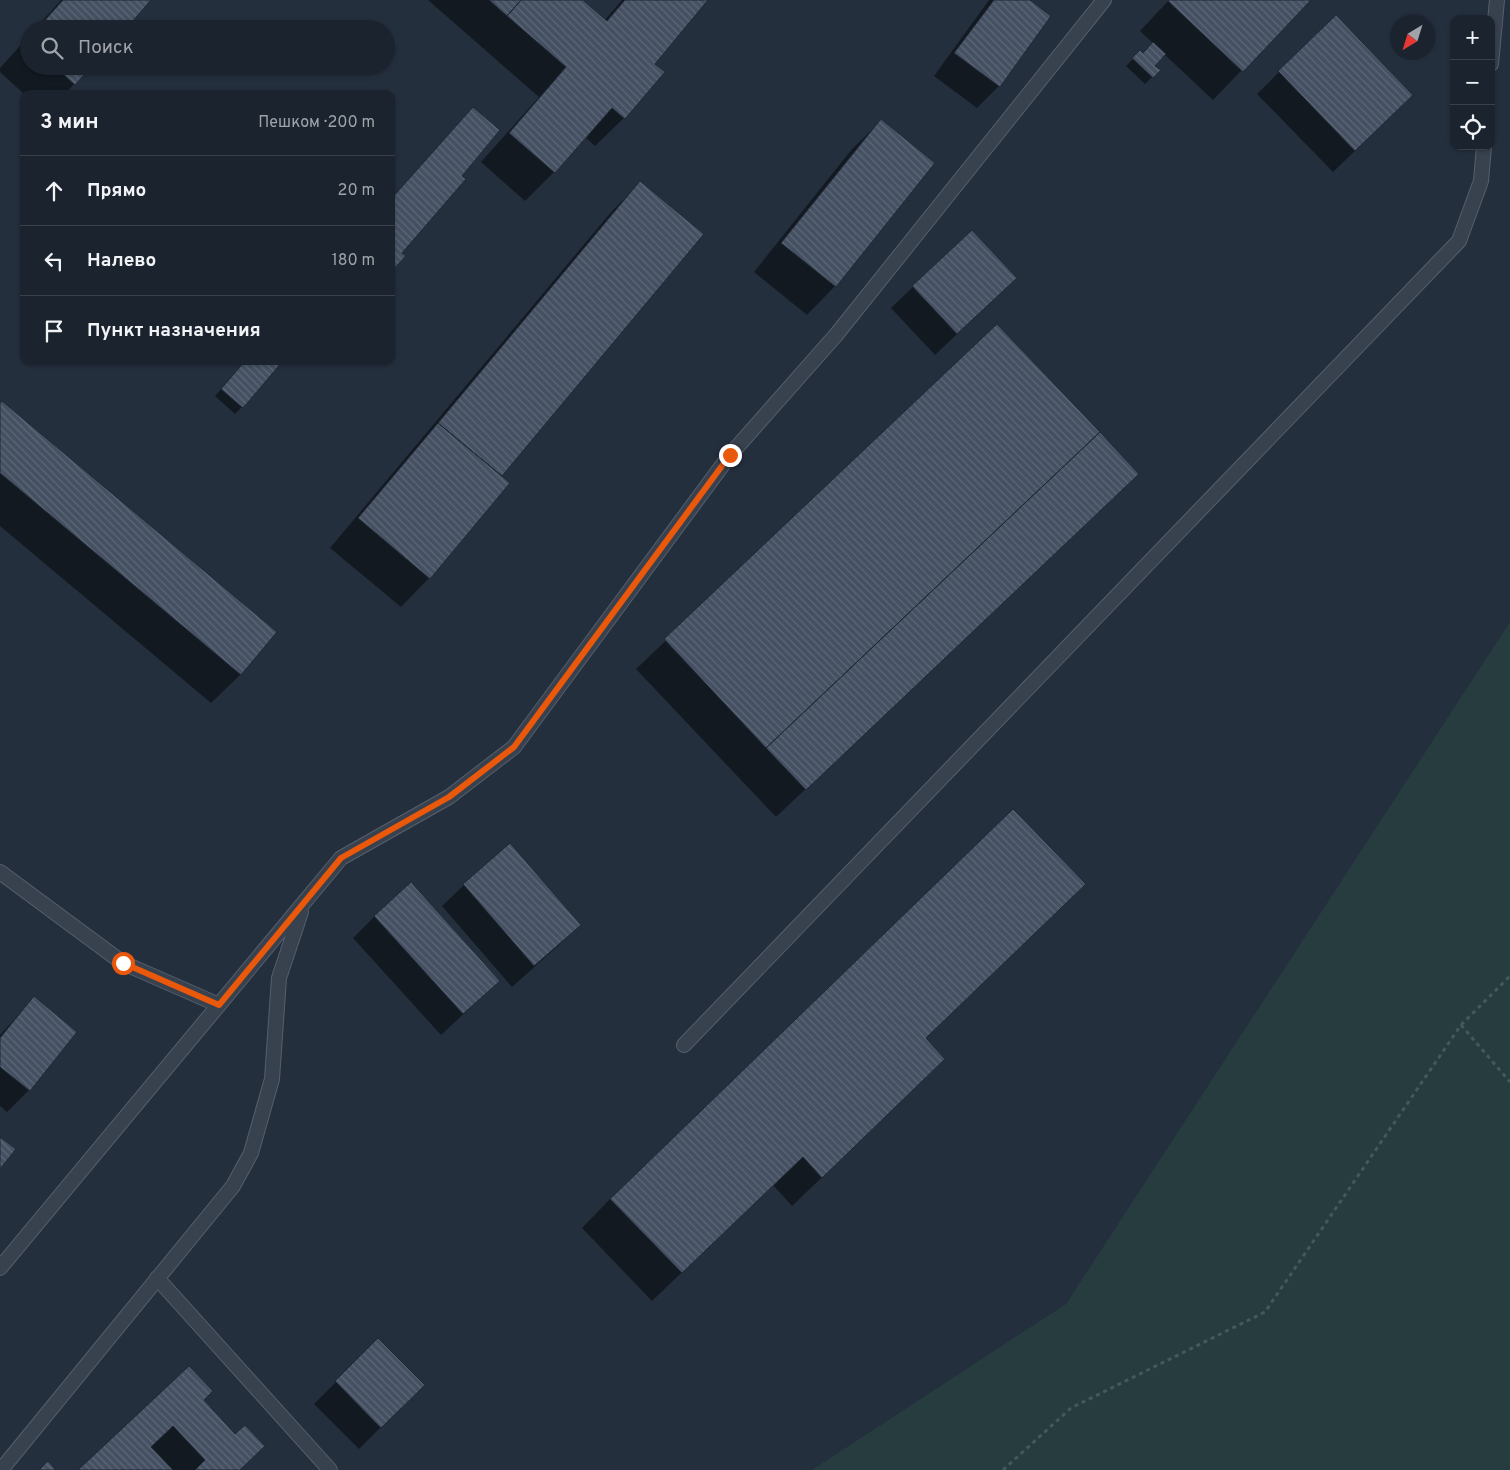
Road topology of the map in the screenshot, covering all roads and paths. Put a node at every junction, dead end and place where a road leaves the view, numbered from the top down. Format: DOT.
graph roads {
  1 [pos="1104,0"];
  2 [pos="1497,0"];
  3 [pos="1491,60"];
  4 [pos="1484,150"];
  5 [pos="0,872"];
  6 [pos="303,904"];
  7 [pos="1510,976"];
  8 [pos="219,1005"];
  9 [pos="1461,1025"];
  10 [pos="684,1045"];
  11 [pos="1510,1082"];
  12 [pos="0,1268"];
  13 [pos="157,1278"];
  14 [pos="1,1470"];
  15 [pos="330,1470"];
  16 [pos="1003,1470"];
  1 -- 6 [label="lane"];
  2 -- 3 [label="lane"];
  4 -- 10 [label="lane"];
  5 -- 8 [label="lane"];
  6 -- 8 [label="lane"];
  6 -- 13 [label="lane"];
  7 -- 9 [label="path"];
  8 -- 12 [label="lane"];
  9 -- 11 [label="path"];
  9 -- 16 [label="path"];
  13 -- 14 [label="lane"];
  13 -- 15 [label="lane"];
}
